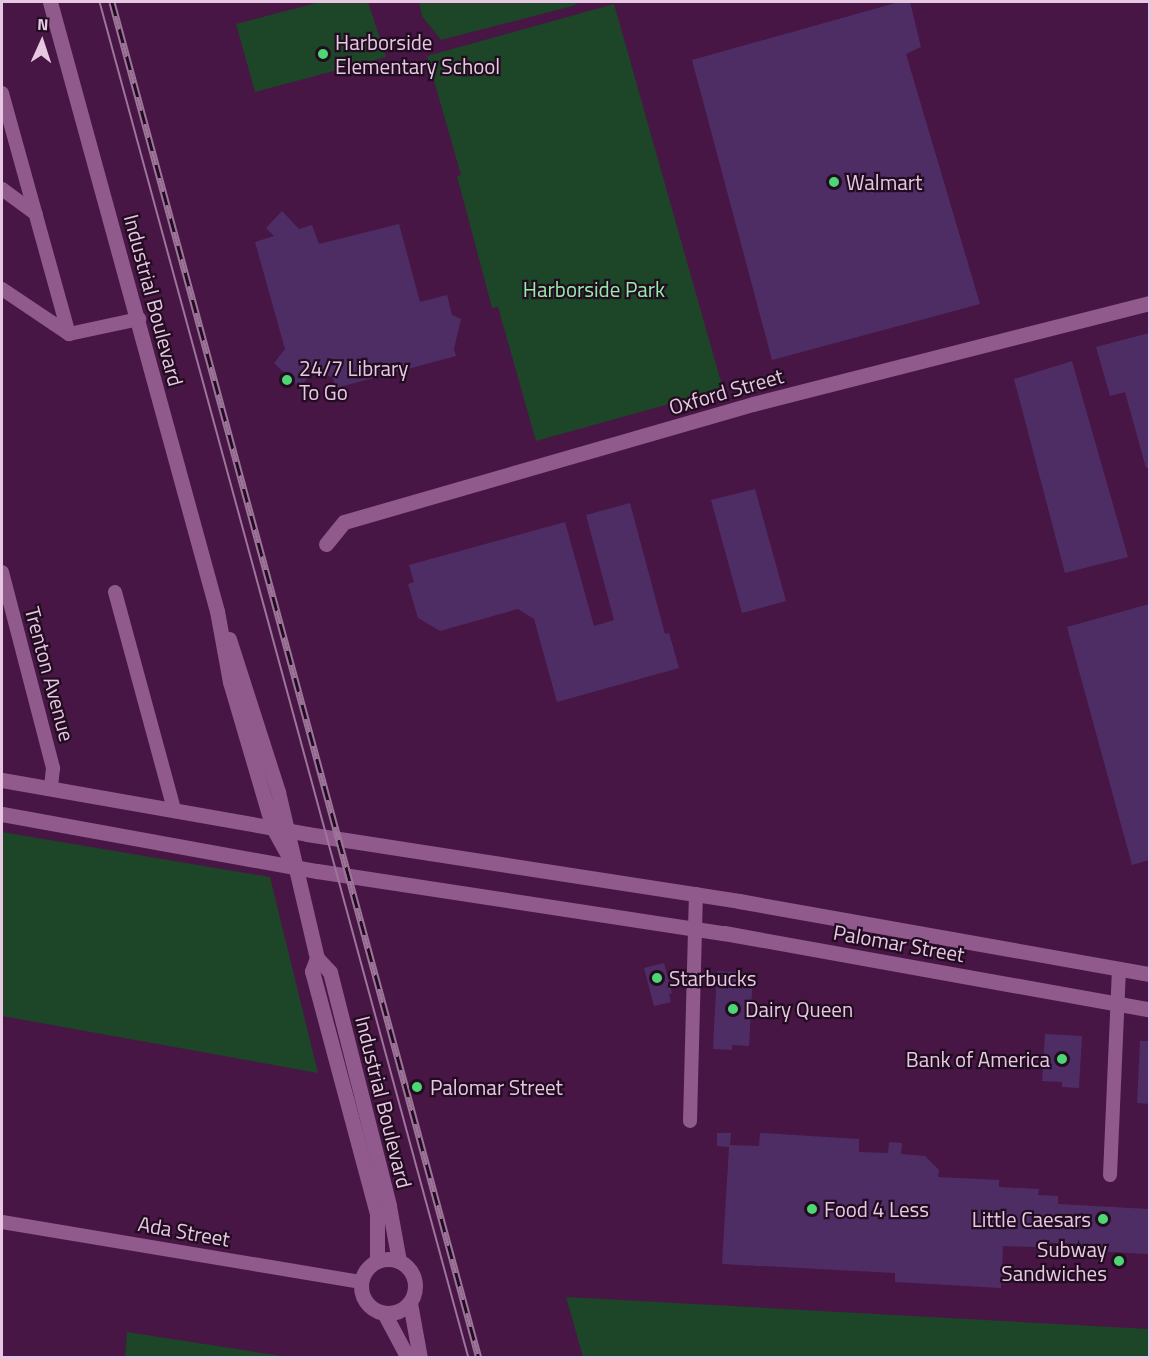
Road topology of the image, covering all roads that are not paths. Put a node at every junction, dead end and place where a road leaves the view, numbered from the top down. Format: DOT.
graph roads {
  1 [pos="50,2"];
  2 [pos="2,93"];
  3 [pos="2,189"];
  4 [pos="36,214"];
  5 [pos="2,289"];
  6 [pos="1149,303"];
  7 [pos="139,319"];
  8 [pos="69,334"];
  9 [pos="326,544"];
  10 [pos="2,572"];
  11 [pos="115,592"];
  12 [pos="2,780"];
  13 [pos="51,788"];
  14 [pos="174,809"];
  15 [pos="2,814"];
  16 [pos="281,830"];
  17 [pos="294,866"];
  18 [pos="696,894"];
  19 [pos="696,928"];
  20 [pos="317,958"];
  21 [pos="1119,969"];
  22 [pos="1149,974"];
  23 [pos="1117,1003"];
  24 [pos="1149,1010"];
  25 [pos="690,1120"];
  26 [pos="1110,1175"];
  27 [pos="2,1222"];
  28 [pos="376,1261"];
  29 [pos="399,1261"];
  30 [pos="360,1282"];
  31 [pos="410,1303"];
  32 [pos="384,1313"];
  33 [pos="408,1358"];
  34 [pos="420,1358"];
  1 -- 7 [label="main road, Industrial Boulevard"];
  2 -- 4 [label="street"];
  3 -- 4 [label="street"];
  4 -- 8 [label="street"];
  5 -- 8 [label="street"];
  6 -- 9 [label="main road, Oxford Street"];
  7 -- 8 [label="street"];
  7 -- 16 [label="main road, Industrial Boulevard"];
  10 -- 13 [label="street, Trenton Avenue"];
  11 -- 14 [label="street"];
  12 -- 13 [label="main road, Palomar Street"];
  13 -- 14 [label="main road, Palomar Street"];
  14 -- 16 [label="main road, Palomar Street"];
  15 -- 17 [label="main road, Palomar Street"];
  16 -- 17 [label="main road, Industrial Boulevard"];
  16 -- 18 [label="main road, Palomar Street"];
  17 -- 19 [label="main road, Palomar Street"];
  17 -- 20 [label="main road, Industrial Boulevard"];
  18 -- 19 [label="street"];
  18 -- 21 [label="main road, Palomar Street"];
  19 -- 23 [label="main road, Palomar Street"];
  19 -- 25 [label="street"];
  20 -- 28 [label="main road, Industrial Boulevard"];
  20 -- 29 [label="main road, Industrial Boulevard"];
  21 -- 22 [label="main road, Palomar Street"];
  21 -- 23 [label="street"];
  23 -- 24 [label="main road, Palomar Street"];
  23 -- 26 [label="street"];
  27 -- 30 [label="street, Ada Street"];
  28 -- 29 [label="main road"];
  28 -- 30 [label="main road"];
  29 -- 31 [label="main road, Industrial Boulevard"];
  30 -- 32 [label="main road"];
  31 -- 32 [label="main road"];
  31 -- 34 [label="main road, Industrial Boulevard"];
  32 -- 33 [label="main road"];
}
